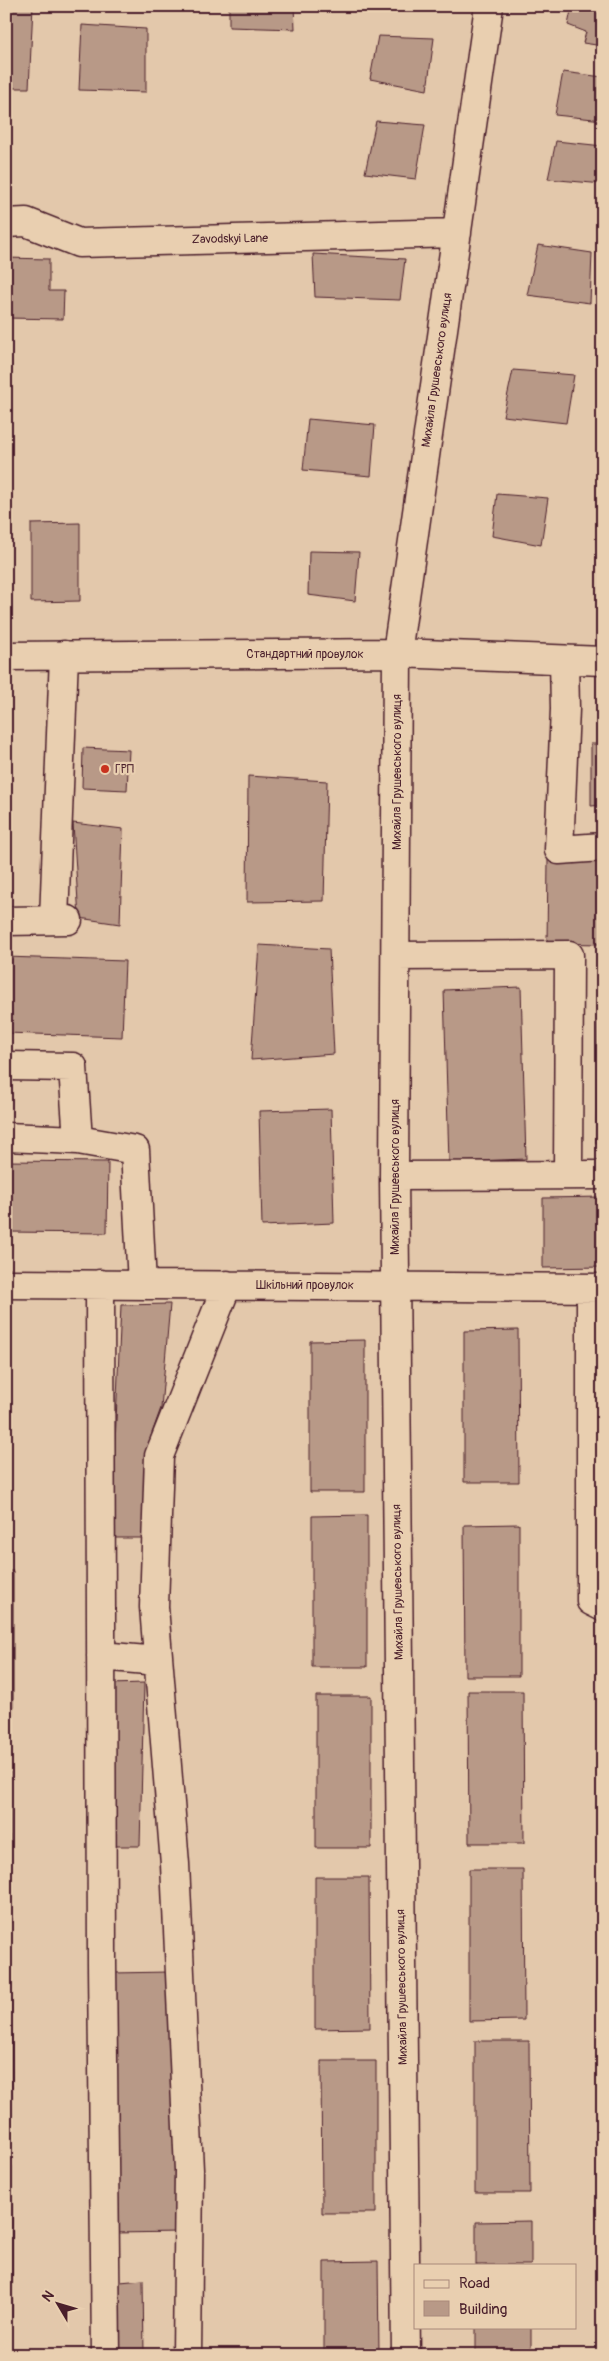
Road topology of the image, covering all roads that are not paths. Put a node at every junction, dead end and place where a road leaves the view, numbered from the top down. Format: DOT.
graph roads {
  1 [pos="489,6"];
  2 [pos="6,223"];
  3 [pos="457,233"];
  4 [pos="397,653"];
  5 [pos="64,655"];
  6 [pos="6,656"];
  7 [pos="564,660"];
  8 [pos="603,661"];
  9 [pos="603,848"];
  10 [pos="6,921"];
  11 [pos="396,956"];
  12 [pos="6,1066"];
  13 [pos="6,1136"];
  14 [pos="78,1140"];
  15 [pos="568,1175"];
  16 [pos="603,1175"];
  17 [pos="394,1176"];
  18 [pos="6,1284"];
  19 [pos="100,1284"];
  20 [pos="142,1284"];
  21 [pos="227,1285"];
  22 [pos="395,1285"];
  23 [pos="597,1288"];
  24 [pos="603,1607"];
  25 [pos="101,1656"];
  26 [pos="158,1661"];
  27 [pos="106,2355"];
  28 [pos="187,2355"];
  29 [pos="406,2355"];
  1 -- 3 [label="street, Михайла Грушевського вулиця"];
  2 -- 3 [label="street, Zavodskyi Lane"];
  3 -- 4 [label="street, Михайла Грушевського вулиця"];
  4 -- 5 [label="street, Стандартний провулок"];
  4 -- 7 [label="street, Стандартний провулок"];
  4 -- 11 [label="street, Михайла Грушевського вулиця"];
  5 -- 6 [label="street, Стандартний провулок"];
  5 -- 10 [label="street"];
  7 -- 8 [label="street, Стандартний провулок"];
  7 -- 9 [label="street"];
  11 -- 15 [label="street"];
  11 -- 17 [label="street, Михайла Грушевського вулиця"];
  12 -- 14 [label="street"];
  13 -- 14 [label="street"];
  14 -- 20 [label="street"];
  15 -- 16 [label="street"];
  15 -- 17 [label="street"];
  17 -- 22 [label="street, Михайла Грушевського вулиця"];
  18 -- 19 [label="street, Шкільний провулок"];
  19 -- 20 [label="street, Шкільний провулок"];
  19 -- 25 [label="street"];
  20 -- 21 [label="street, Шкільний провулок"];
  21 -- 22 [label="street, Шкільний провулок"];
  21 -- 26 [label="street"];
  22 -- 23 [label="street, Шкільний провулок"];
  22 -- 29 [label="street, Михайла Грушевського вулиця"];
  23 -- 24 [label="street"];
  25 -- 26 [label="street"];
  25 -- 27 [label="street"];
  26 -- 28 [label="street"];
}
